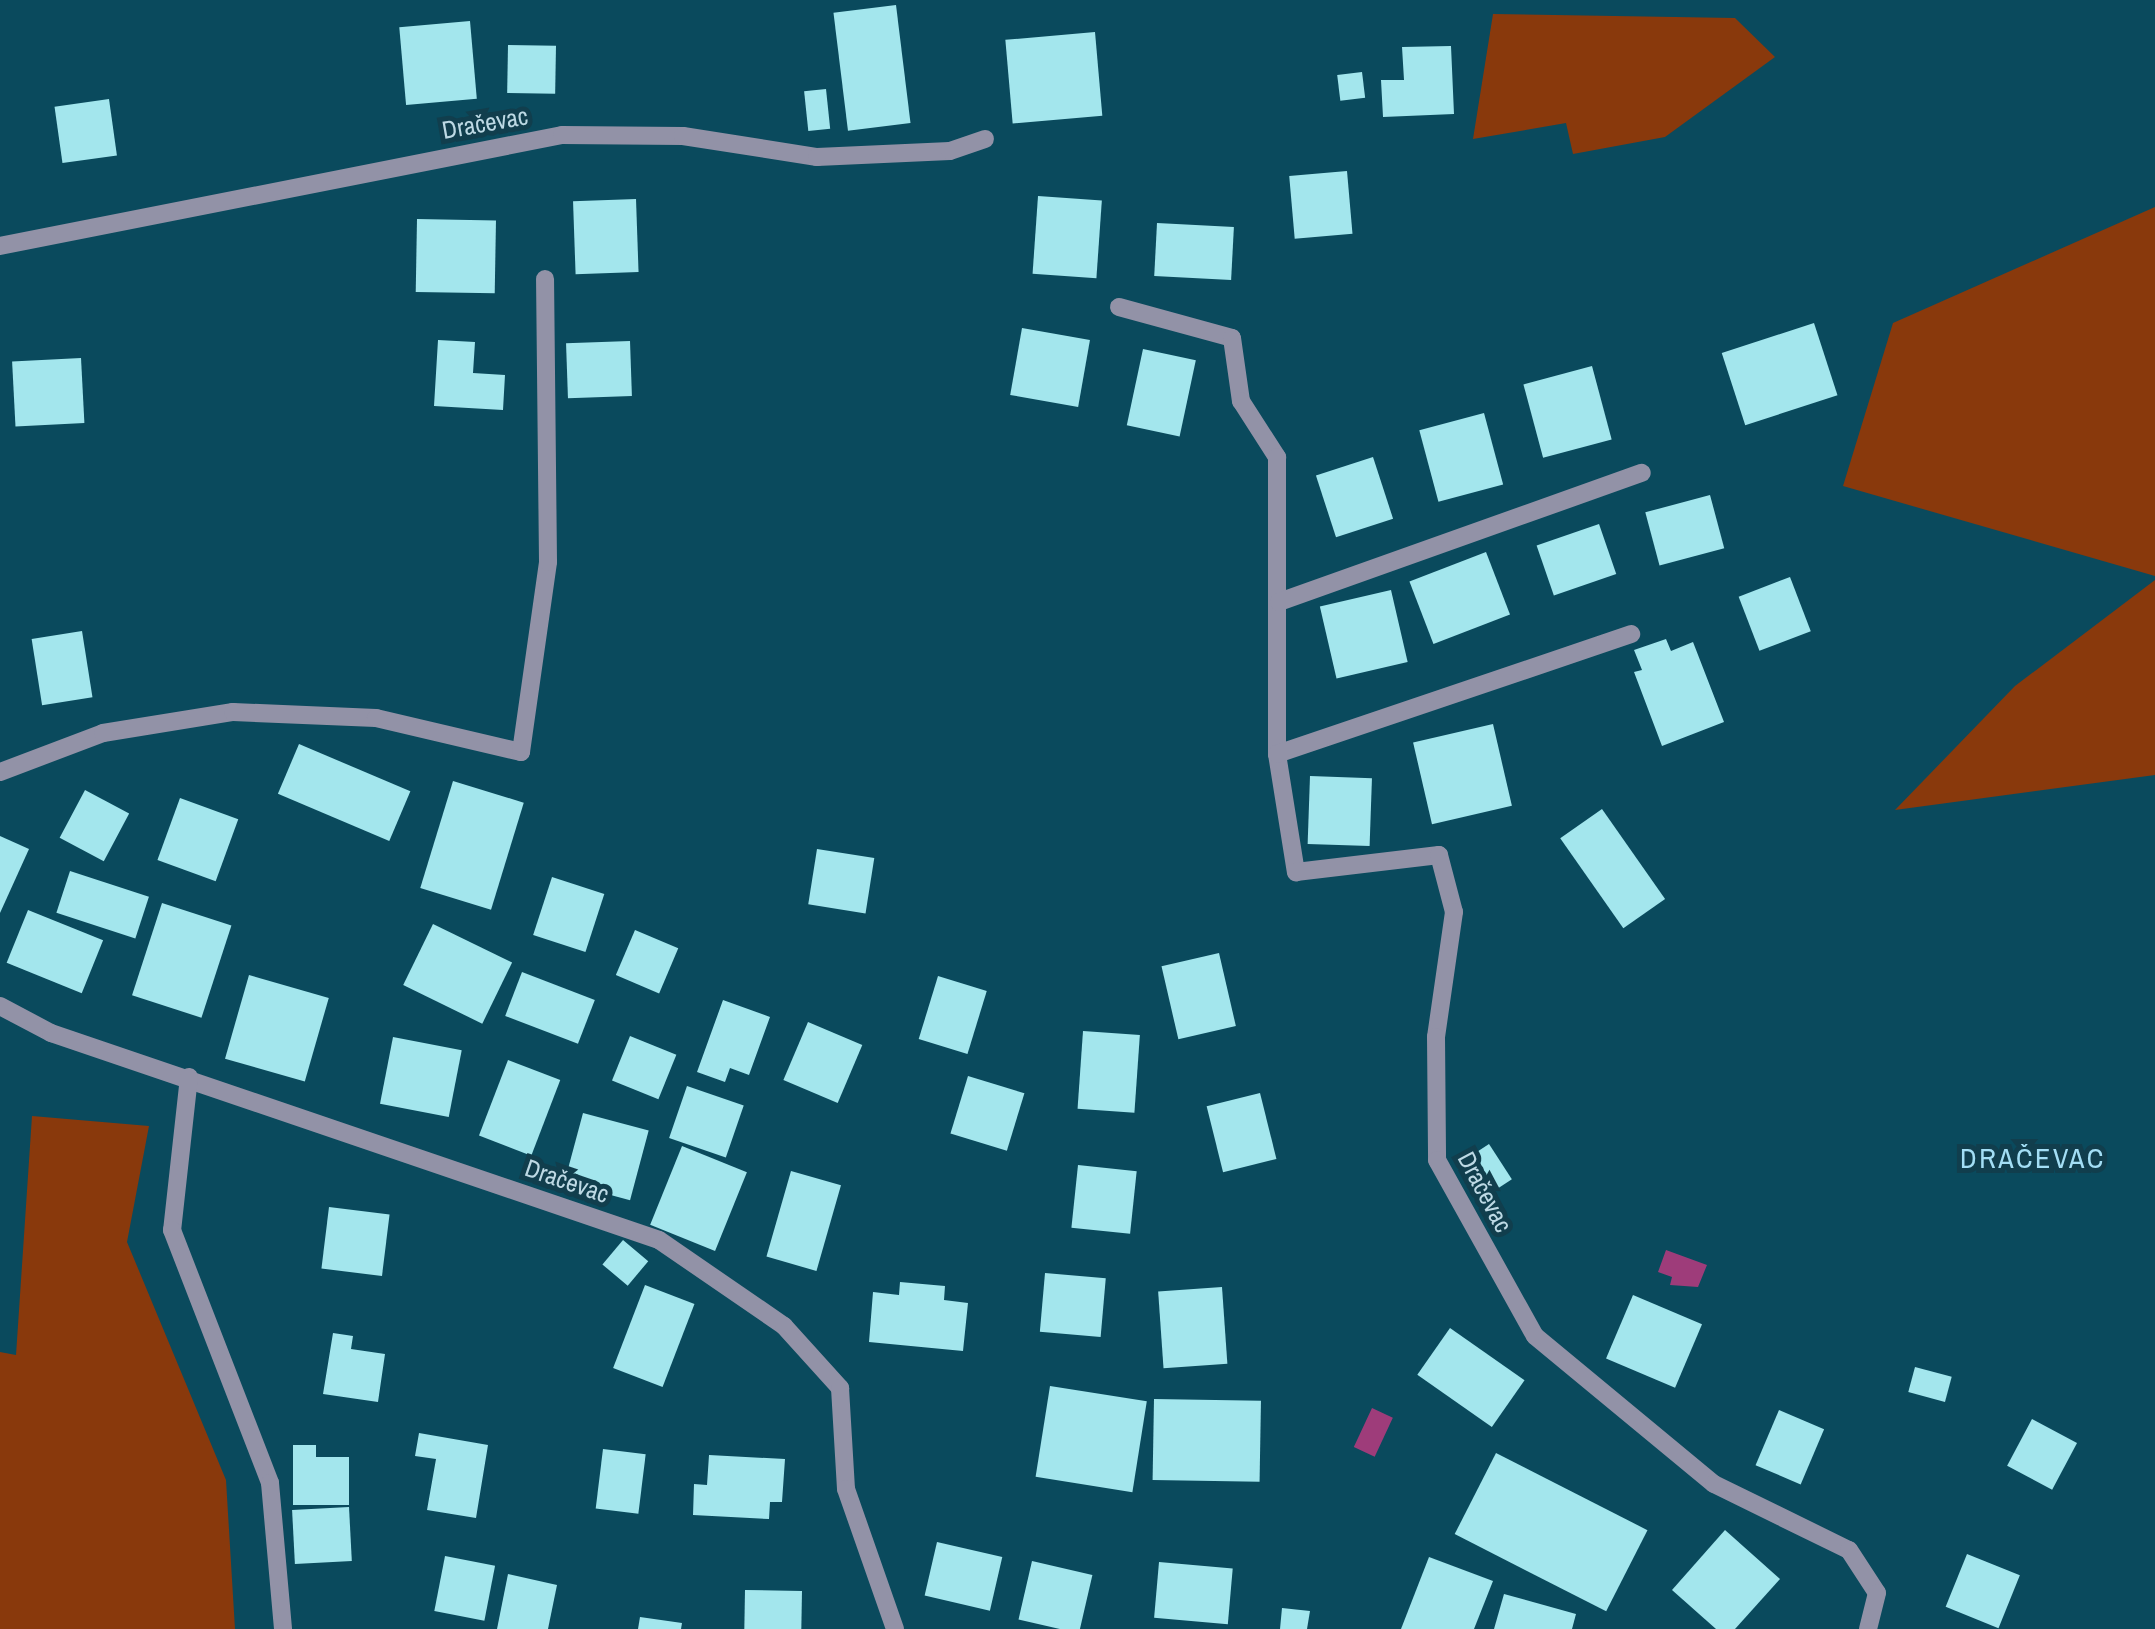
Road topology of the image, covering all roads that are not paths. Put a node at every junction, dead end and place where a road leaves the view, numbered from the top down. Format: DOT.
graph roads {
  1 [pos="984,139"];
  2 [pos="0,246"];
  3 [pos="544,279"];
  4 [pos="1119,306"];
  5 [pos="1642,472"];
  6 [pos="1279,602"];
  7 [pos="1631,634"];
  8 [pos="1278,754"];
  9 [pos="0,772"];
  10 [pos="0,1006"];
  11 [pos="189,1077"];
  12 [pos="283,1629"];
  13 [pos="894,1629"];
  14 [pos="1868,1629"];
  1 -- 2 [label="street, Dračevac"];
  3 -- 9 [label="street"];
  4 -- 6 [label="street, Dračevac"];
  5 -- 6 [label="street"];
  6 -- 8 [label="street, Dračevac"];
  7 -- 8 [label="street"];
  8 -- 14 [label="street, Dračevac"];
  10 -- 11 [label="street, Dračevac"];
  11 -- 12 [label="street"];
  11 -- 13 [label="street, Dračevac"];
}
